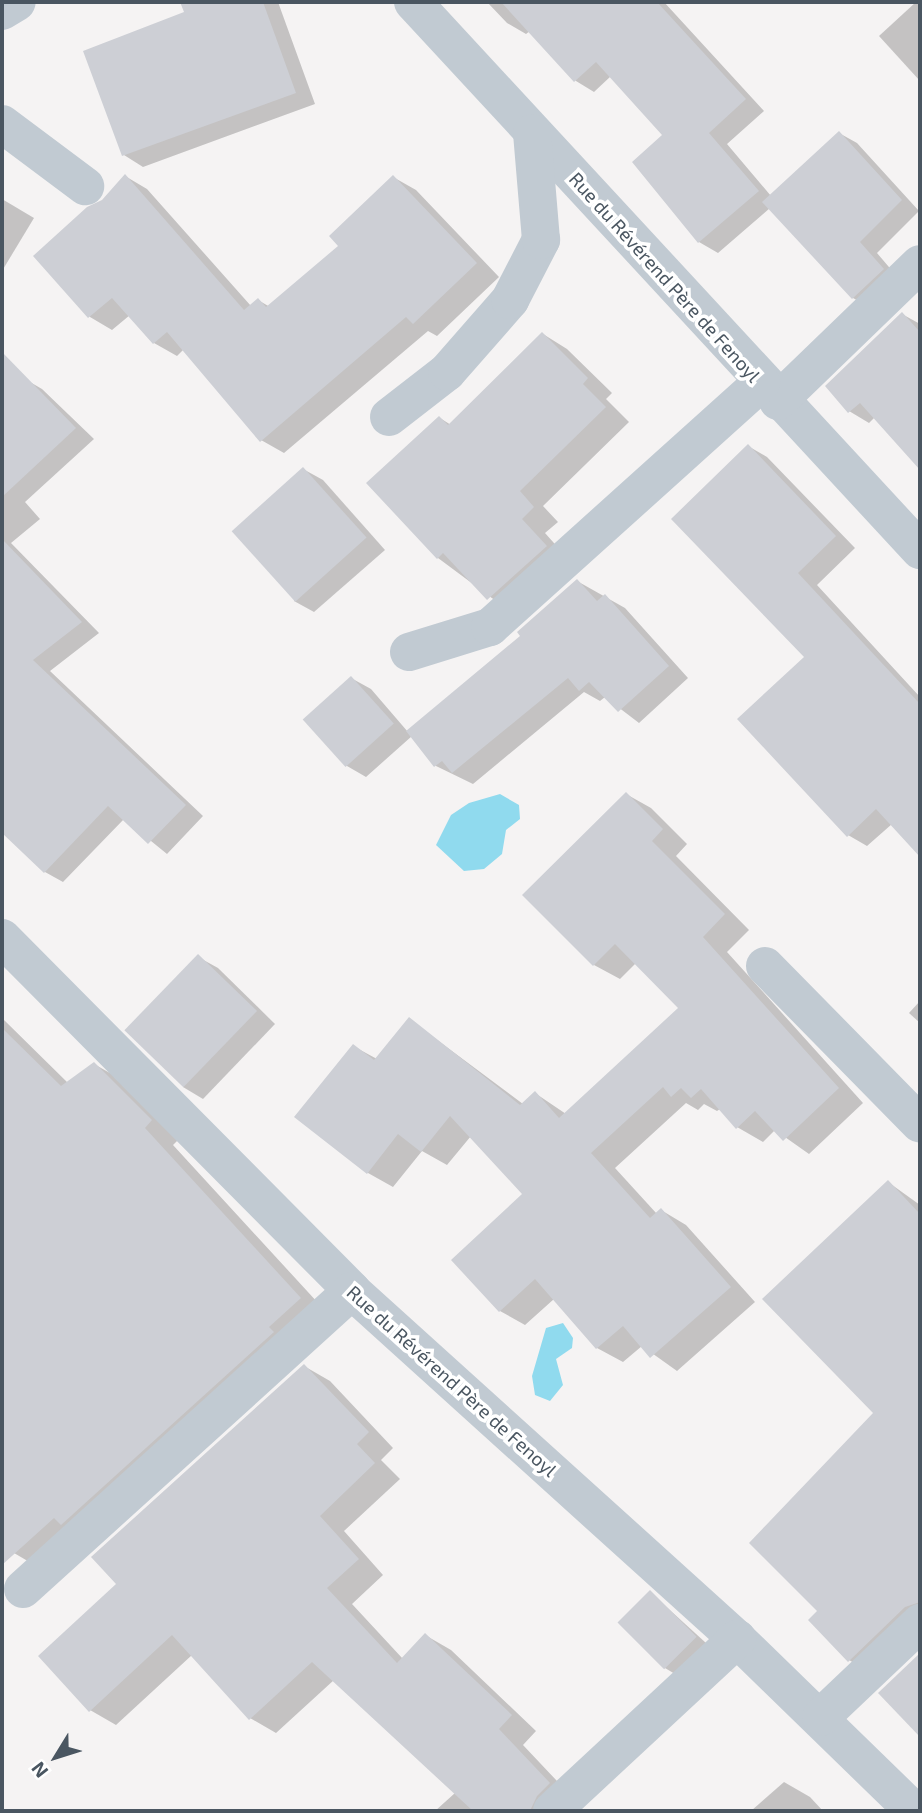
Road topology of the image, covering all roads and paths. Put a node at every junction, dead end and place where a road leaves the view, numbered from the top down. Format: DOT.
graph roads {
  1 [pos="17,2"];
  2 [pos="412,2"];
  3 [pos="2,11"];
  4 [pos="2,124"];
  5 [pos="532,133"];
  6 [pos="85,186"];
  7 [pos="920,264"];
  8 [pos="769,392"];
  9 [pos="390,417"];
  10 [pos="920,550"];
  11 [pos="409,652"];
  12 [pos="2,938"];
  13 [pos="765,966"];
  14 [pos="920,1124"];
  15 [pos="352,1292"];
  16 [pos="23,1589"];
  17 [pos="920,1623"];
  18 [pos="737,1639"];
  19 [pos="821,1717"];
  20 [pos="552,1811"];
  21 [pos="914,1811"];
  1 -- 3 [label="street"];
  2 -- 5 [label="street, Rue du Révérend Père de Fenoyl"];
  4 -- 6 [label="street"];
  5 -- 8 [label="street, Rue du Révérend Père de Fenoyl"];
  5 -- 9 [label="street"];
  7 -- 8 [label="street"];
  8 -- 10 [label="street, Rue du Révérend Père de Fenoyl"];
  8 -- 11 [label="street"];
  12 -- 15 [label="street, Rue du Révérend Père de Fenoyl"];
  13 -- 14 [label="street"];
  15 -- 16 [label="street"];
  15 -- 18 [label="street, Rue du Révérend Père de Fenoyl"];
  17 -- 19 [label="street"];
  18 -- 19 [label="street, Rue du Révérend Père de Fenoyl"];
  18 -- 20 [label="street"];
  19 -- 21 [label="street, Rue du Révérend Père de Fenoyl"];
}
